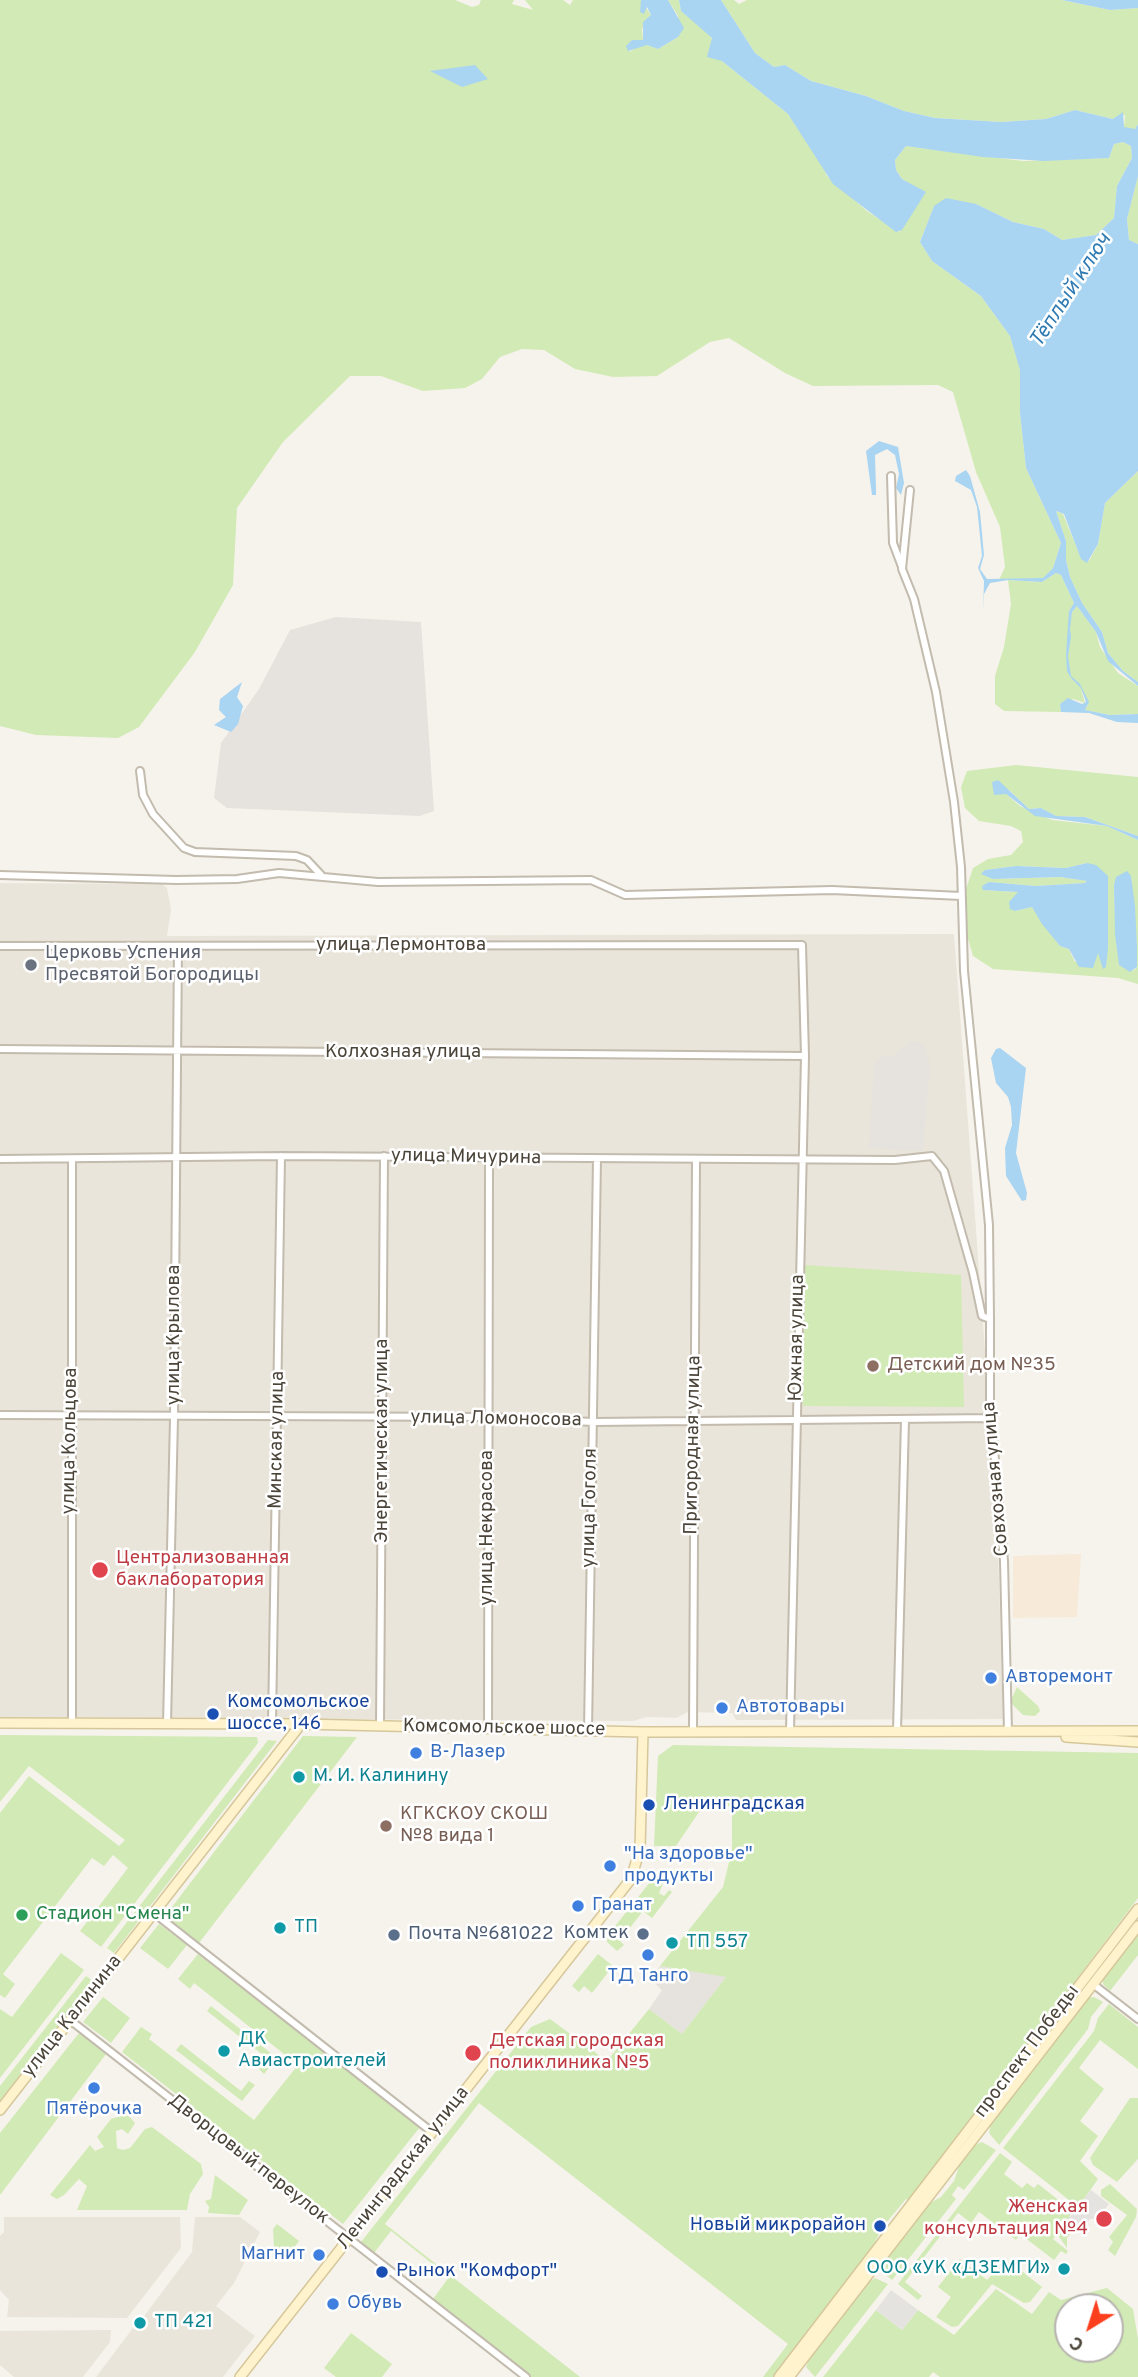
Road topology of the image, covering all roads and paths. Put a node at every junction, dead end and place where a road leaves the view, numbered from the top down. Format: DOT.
graph roads {
  1 [pos="891,476"];
  2 [pos="910,490"];
  3 [pos="902,569"];
  4 [pos="140,771"];
  5 [pos="0,875"];
  6 [pos="321,876"];
  7 [pos="961,897"];
  8 [pos="802,945"];
  9 [pos="0,947"];
  10 [pos="177,947"];
  11 [pos="0,1049"];
  12 [pos="175,1052"];
  13 [pos="805,1056"];
  14 [pos="281,1156"];
  15 [pos="384,1156"];
  16 [pos="932,1156"];
  17 [pos="176,1158"];
  18 [pos="0,1159"];
  19 [pos="72,1159"];
  20 [pos="489,1159"];
  21 [pos="597,1159"];
  22 [pos="696,1159"];
  23 [pos="802,1159"];
  24 [pos="989,1319"];
  25 [pos="0,1415"];
  26 [pos="489,1417"];
  27 [pos="72,1418"];
  28 [pos="174,1418"];
  29 [pos="279,1418"];
  30 [pos="384,1418"];
  31 [pos="993,1418"];
  32 [pos="797,1420"];
  33 [pos="905,1420"];
  34 [pos="593,1422"];
  35 [pos="694,1422"];
  36 [pos="0,1723"];
  37 [pos="72,1724"];
  38 [pos="167,1724"];
  39 [pos="272,1724"];
  40 [pos="301,1724"];
  41 [pos="380,1726"];
  42 [pos="488,1729"];
  43 [pos="588,1731"];
  44 [pos="790,1731"];
  45 [pos="897,1731"];
  46 [pos="1135,1731"];
  47 [pos="643,1732"];
  48 [pos="693,1732"];
  49 [pos="1008,1733"];
  50 [pos="1135,1742"];
  51 [pos="1138,1909"];
  52 [pos="154,1913"];
  53 [pos="1138,1926"];
  54 [pos="1089,1981"];
  55 [pos="1138,2019"];
  56 [pos="70,2020"];
  57 [pos="0,2110"];
  58 [pos="432,2132"];
  59 [pos="348,2239"];
  60 [pos="794,2364"];
  61 [pos="240,2377"];
  62 [pos="526,2377"];
  63 [pos="779,2377"];
  64 [pos="789,2377"];
  1 -- 3 [label="street"];
  2 -- 3 [label="street"];
  3 -- 7 [label="street"];
  4 -- 6 [label="street"];
  5 -- 6 [label="street"];
  6 -- 7 [label="street"];
  7 -- 24 [label="street"];
  8 -- 10 [label="street, улица Лермонтова"];
  8 -- 13 [label="street, Южная улица"];
  9 -- 10 [label="street, улица Лермонтова"];
  10 -- 12 [label="street, улица Крылова"];
  11 -- 12 [label="street, Колхозная улица"];
  12 -- 13 [label="street, Колхозная улица"];
  12 -- 17 [label="street, улица Крылова"];
  13 -- 23 [label="street, Южная улица"];
  14 -- 15 [label="street, улица Мичурина"];
  14 -- 17 [label="street, улица Мичурина"];
  14 -- 29 [label="street, Минская улица"];
  15 -- 20 [label="street, улица Мичурина"];
  15 -- 30 [label="street, Энергетическая улица"];
  16 -- 23 [label="street, улица Мичурина"];
  16 -- 24 [label="street, Совхозная улица"];
  17 -- 19 [label="street, улица Мичурина"];
  17 -- 28 [label="street, улица Крылова"];
  18 -- 19 [label="street, улица Мичурина"];
  19 -- 27 [label="street, улица Кольцова"];
  20 -- 21 [label="street, улица Мичурина"];
  20 -- 26 [label="street, улица Некрасова"];
  21 -- 22 [label="street, улица Мичурина"];
  21 -- 34 [label="street, улица Гоголя"];
  22 -- 23 [label="street, улица Мичурина"];
  22 -- 35 [label="street, Пригородная улица"];
  23 -- 32 [label="street, Южная улица"];
  24 -- 31 [label="street, Совхозная улица"];
  25 -- 27 [label="street, улица Ломоносова"];
  26 -- 30 [label="street, улица Ломоносова"];
  26 -- 34 [label="street, улица Ломоносова"];
  26 -- 42 [label="street, улица Некрасова"];
  27 -- 28 [label="street, улица Ломоносова"];
  27 -- 37 [label="street, улица Кольцова"];
  28 -- 29 [label="street, улица Ломоносова"];
  28 -- 38 [label="street, улица Крылова"];
  29 -- 30 [label="street, улица Ломоносова"];
  29 -- 39 [label="street, Минская улица"];
  30 -- 41 [label="street, Энергетическая улица"];
  31 -- 33 [label="street, улица Ломоносова"];
  31 -- 49 [label="street, Совхозная улица"];
  32 -- 33 [label="street, улица Ломоносова"];
  32 -- 35 [label="street, улица Ломоносова"];
  32 -- 44 [label="street, Южная улица"];
  33 -- 45 [label="street"];
  34 -- 35 [label="street, улица Ломоносова"];
  34 -- 43 [label="street, улица Гоголя"];
  35 -- 48 [label="street, Пригородная улица"];
  36 -- 37 [label="main road, Комсомольское шоссе"];
  37 -- 38 [label="main road, Комсомольское шоссе"];
  38 -- 39 [label="main road, Комсомольское шоссе"];
  39 -- 40 [label="main road, Комсомольское шоссе"];
  40 -- 41 [label="main road, Комсомольское шоссе"];
  40 -- 52 [label="main road, улица Калинина"];
  41 -- 42 [label="main road, Комсомольское шоссе"];
  42 -- 43 [label="main road, Комсомольское шоссе"];
  43 -- 47 [label="main road, Комсомольское шоссе"];
  44 -- 45 [label="main road, Комсомольское шоссе"];
  44 -- 48 [label="main road, Комсомольское шоссе"];
  45 -- 49 [label="main road, Комсомольское шоссе"];
  46 -- 49 [label="main road, Комсомольское шоссе"];
  46 -- 50 [label="main road"];
  47 -- 48 [label="main road, Комсомольское шоссе"];
  47 -- 58 [label="main road, Ленинградская улица"];
  49 -- 50 [label="main road, Комсомольское шоссе"];
  51 -- 54 [label="main road, проспект Победы"];
  52 -- 56 [label="main road, улица Калинина"];
  52 -- 58 [label="street"];
  53 -- 54 [label="main road, проспект Победы"];
  54 -- 55 [label="street"];
  54 -- 60 [label="main road, проспект Победы"];
  56 -- 57 [label="main road, улица Калинина"];
  56 -- 59 [label="street, Дворцовый переулок"];
  58 -- 59 [label="main road, Ленинградская улица"];
  59 -- 61 [label="main road, Ленинградская улица"];
  59 -- 62 [label="street, Дворцовый переулок"];
  60 -- 63 [label="main road, проспект Победы"];
  60 -- 64 [label="main road, проспект Победы"];
}
